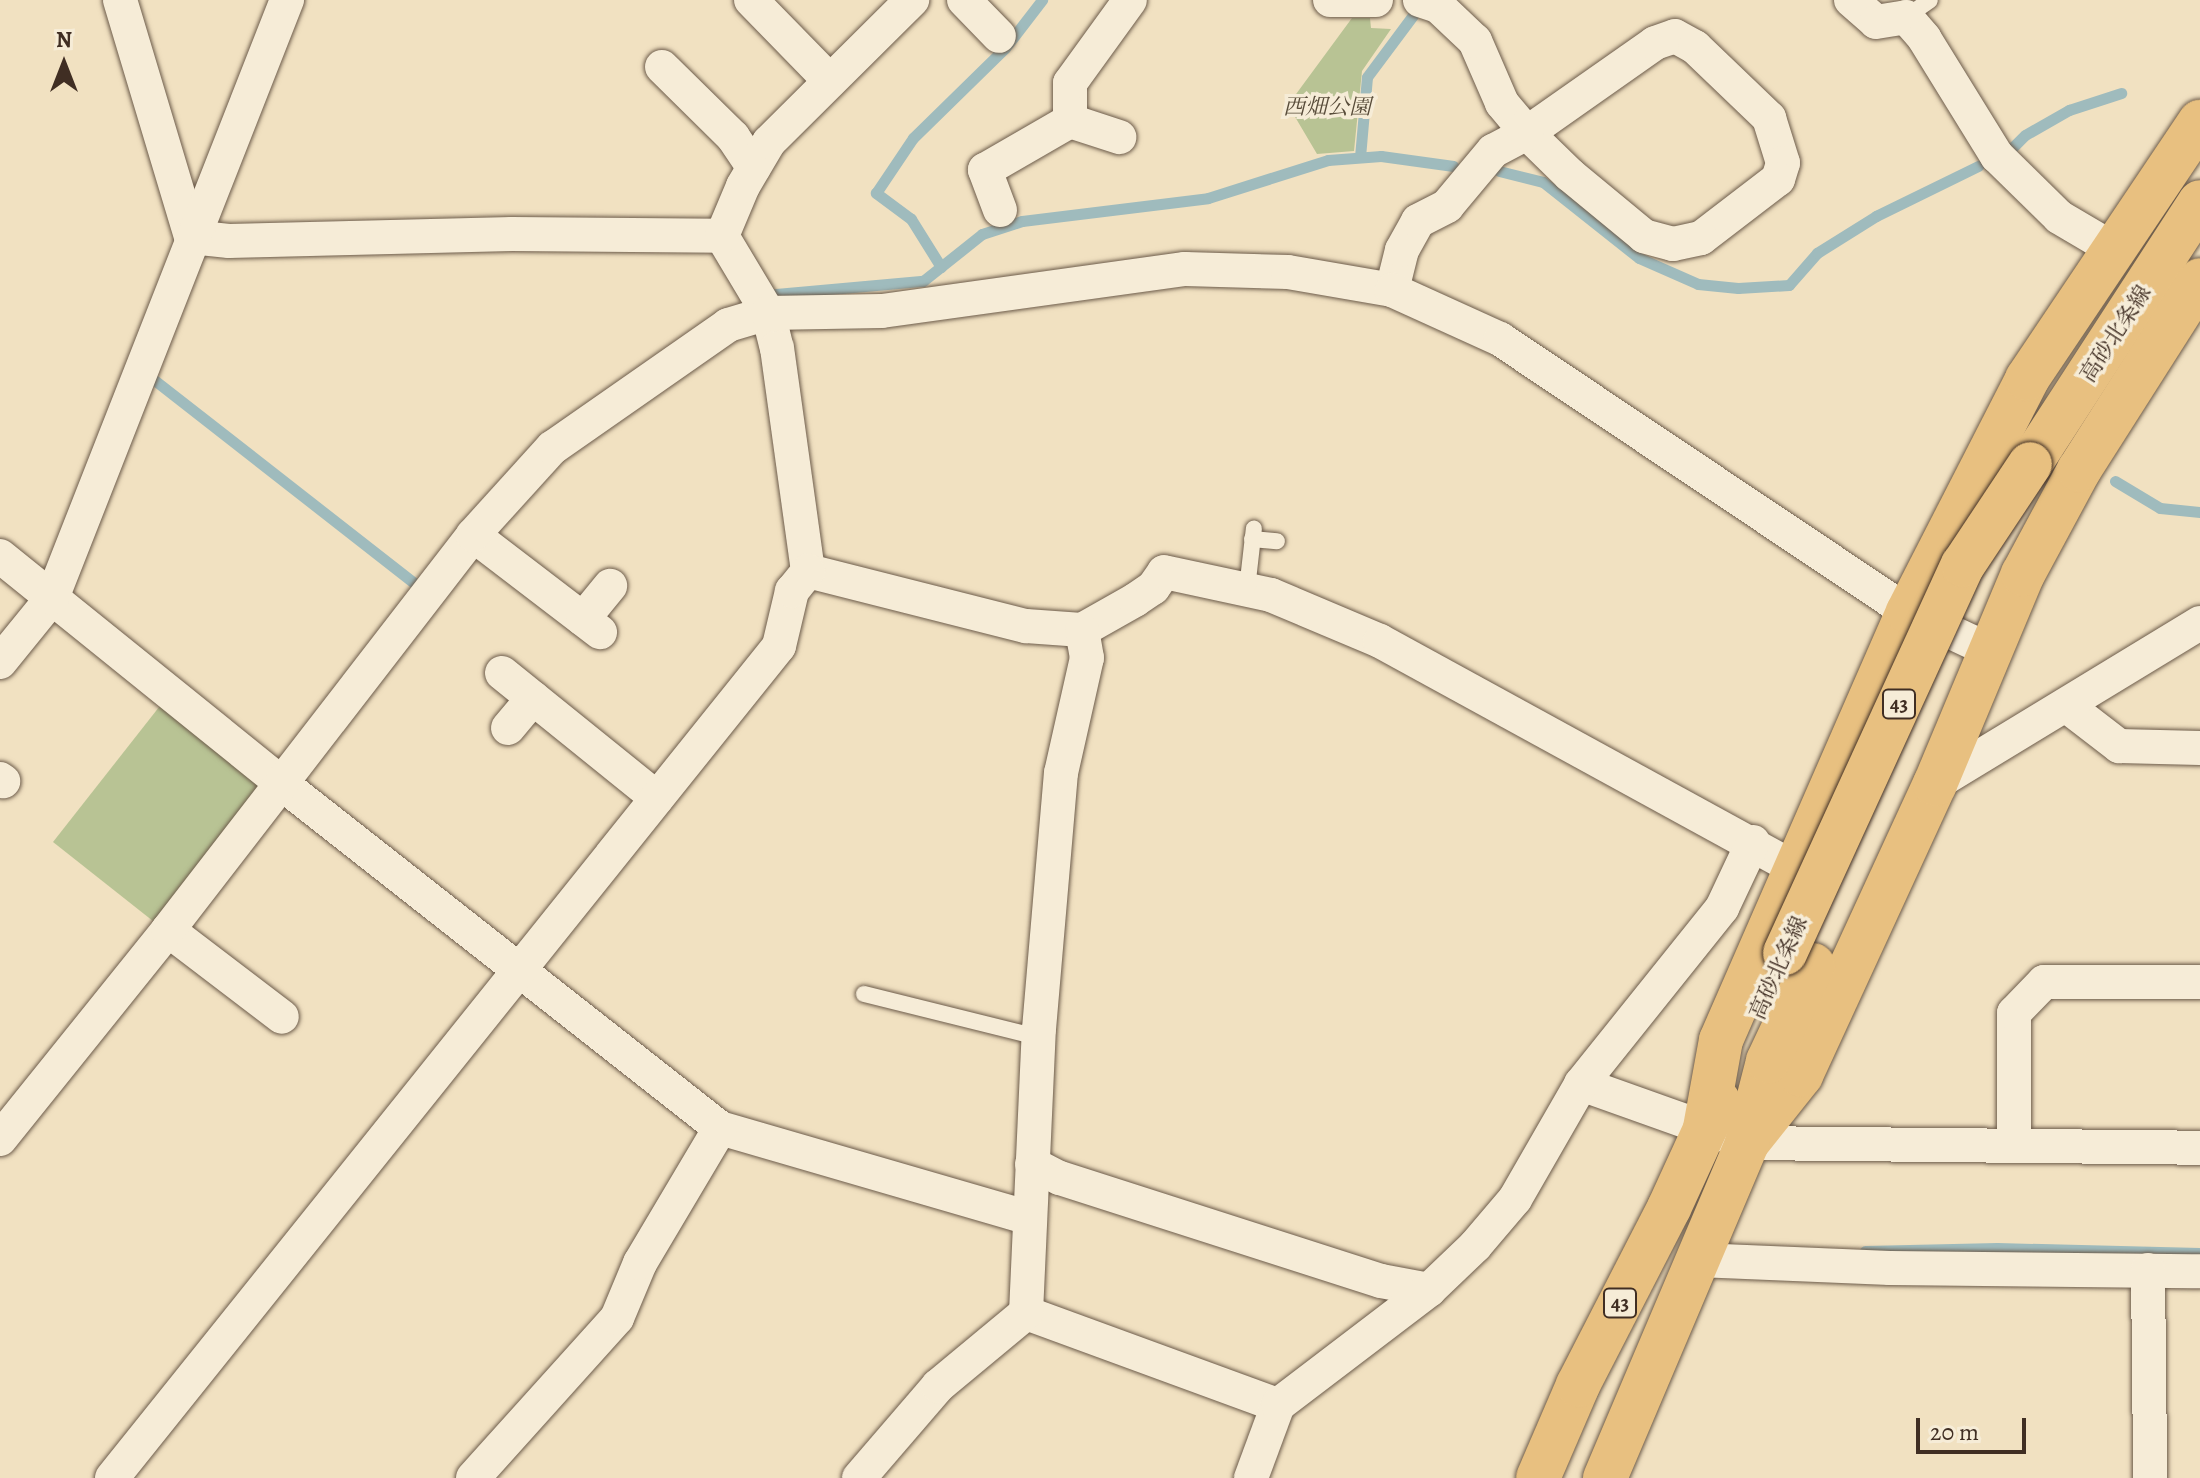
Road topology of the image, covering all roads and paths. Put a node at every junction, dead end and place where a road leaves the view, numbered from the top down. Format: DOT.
graph roads {
  1 [pos="120,0"];
  2 [pos="287,0"];
  3 [pos="751,0"];
  4 [pos="912,0"];
  5 [pos="964,0"];
  6 [pos="1130,0"];
  7 [pos="1330,0"];
  8 [pos="1376,0"];
  9 [pos="1420,0"];
  10 [pos="1851,0"];
  11 [pos="1918,8"];
  12 [pos="999,36"];
  13 [pos="662,67"];
  14 [pos="830,81"];
  15 [pos="1070,121"];
  16 [pos="2200,122"];
  17 [pos="1527,133"];
  18 [pos="1119,137"];
  19 [pos="754,168"];
  20 [pos="2200,202"];
  21 [pos="1000,210"];
  22 [pos="722,236"];
  23 [pos="191,237"];
  24 [pos="2115,250"];
  25 [pos="2200,280"];
  26 [pos="1392,290"];
  27 [pos="768,313"];
  28 [pos="473,535"];
  29 [pos="1277,541"];
  30 [pos="0,556"];
  31 [pos="808,571"];
  32 [pos="610,586"];
  33 [pos="1247,589"];
  34 [pos="52,598"];
  35 [pos="1908,612"];
  36 [pos="2200,623"];
  37 [pos="1082,630"];
  38 [pos="1989,650"];
  39 [pos="0,662"];
  40 [pos="502,673"];
  41 [pos="533,698"];
  42 [pos="2067,706"];
  43 [pos="508,728"];
  44 [pos="2200,748"];
  45 [pos="281,783"];
  46 [pos="1935,784"];
  47 [pos="657,798"];
  48 [pos="1753,842"];
  49 [pos="1795,868"];
  50 [pos="168,930"];
  51 [pos="1799,959"];
  52 [pos="519,969"];
  53 [pos="2200,982"];
  54 [pos="864,994"];
  55 [pos="282,1017"];
  56 [pos="1038,1037"];
  57 [pos="1581,1084"];
  58 [pos="720,1128"];
  59 [pos="1705,1128"];
  60 [pos="0,1139"];
  61 [pos="1747,1143"];
  62 [pos="2014,1146"];
  63 [pos="2200,1148"];
  64 [pos="1032,1164"];
  65 [pos="1029,1218"];
  66 [pos="1698,1260"];
  67 [pos="2148,1270"];
  68 [pos="2200,1271"];
  69 [pos="1429,1290"];
  70 [pos="1026,1313"];
  71 [pos="1278,1405"];
  72 [pos="112,1478"];
  73 [pos="473,1478"];
  74 [pos="859,1478"];
  75 [pos="1251,1478"];
  76 [pos="1538,1478"];
  77 [pos="1605,1478"];
  78 [pos="2150,1478"];
  1 -- 23 [label="street"];
  2 -- 23 [label="street"];
  3 -- 14 [label="street"];
  4 -- 14 [label="street"];
  5 -- 12 [label="street"];
  6 -- 15 [label="street"];
  7 -- 8 [label="street"];
  9 -- 17 [label="street"];
  10 -- 11 [label="street"];
  11 -- 24 [label="street"];
  13 -- 19 [label="street"];
  14 -- 19 [label="street"];
  15 -- 18 [label="street"];
  15 -- 21 [label="street"];
  16 -- 24 [label="main road"];
  17 -- 17 [label="street"];
  17 -- 26 [label="street"];
  19 -- 22 [label="street"];
  20 -- 51 [label="main road, 高砂北条線 / 43, bridge"];
  22 -- 23 [label="street"];
  22 -- 27 [label="street"];
  23 -- 34 [label="street"];
  24 -- 35 [label="main road"];
  25 -- 38 [label="main road"];
  26 -- 27 [label="street"];
  26 -- 35 [label="street"];
  27 -- 28 [label="street"];
  27 -- 31 [label="street"];
  28 -- 32 [label="street"];
  28 -- 45 [label="street"];
  29 -- 33 [label="lane"];
  30 -- 34 [label="street"];
  31 -- 37 [label="street"];
  31 -- 47 [label="street"];
  33 -- 37 [label="street"];
  33 -- 48 [label="street"];
  34 -- 39 [label="street"];
  34 -- 45 [label="street"];
  35 -- 38 [label="street"];
  35 -- 49 [label="main road"];
  36 -- 42 [label="street"];
  37 -- 56 [label="street"];
  38 -- 46 [label="main road"];
  40 -- 41 [label="street"];
  41 -- 43 [label="street"];
  41 -- 47 [label="street"];
  42 -- 44 [label="street"];
  42 -- 46 [label="street"];
  45 -- 50 [label="street"];
  45 -- 52 [label="street"];
  46 -- 61 [label="main road"];
  47 -- 52 [label="street"];
  48 -- 49 [label="street"];
  48 -- 57 [label="street"];
  49 -- 59 [label="main road"];
  50 -- 55 [label="street"];
  50 -- 60 [label="street"];
  51 -- 59 [label="main road, 高砂北条線 / 43"];
  51 -- 61 [label="main road, 高砂北条線 / 43"];
  52 -- 58 [label="street"];
  52 -- 72 [label="street"];
  53 -- 62 [label="street"];
  54 -- 56 [label="lane"];
  56 -- 64 [label="street"];
  57 -- 59 [label="street"];
  57 -- 69 [label="street"];
  58 -- 65 [label="street"];
  58 -- 73 [label="street"];
  59 -- 61 [label="street"];
  59 -- 76 [label="main road, 高砂北条線 / 43"];
  61 -- 62 [label="street"];
  61 -- 66 [label="main road, 高砂北条線 / 43"];
  62 -- 63 [label="street"];
  64 -- 65 [label="street"];
  64 -- 69 [label="street"];
  65 -- 70 [label="street"];
  66 -- 67 [label="street"];
  66 -- 77 [label="main road, 高砂北条線 / 43"];
  67 -- 68 [label="street"];
  67 -- 78 [label="street"];
  69 -- 71 [label="street"];
  70 -- 71 [label="street"];
  70 -- 74 [label="street"];
  71 -- 75 [label="street"];
}
